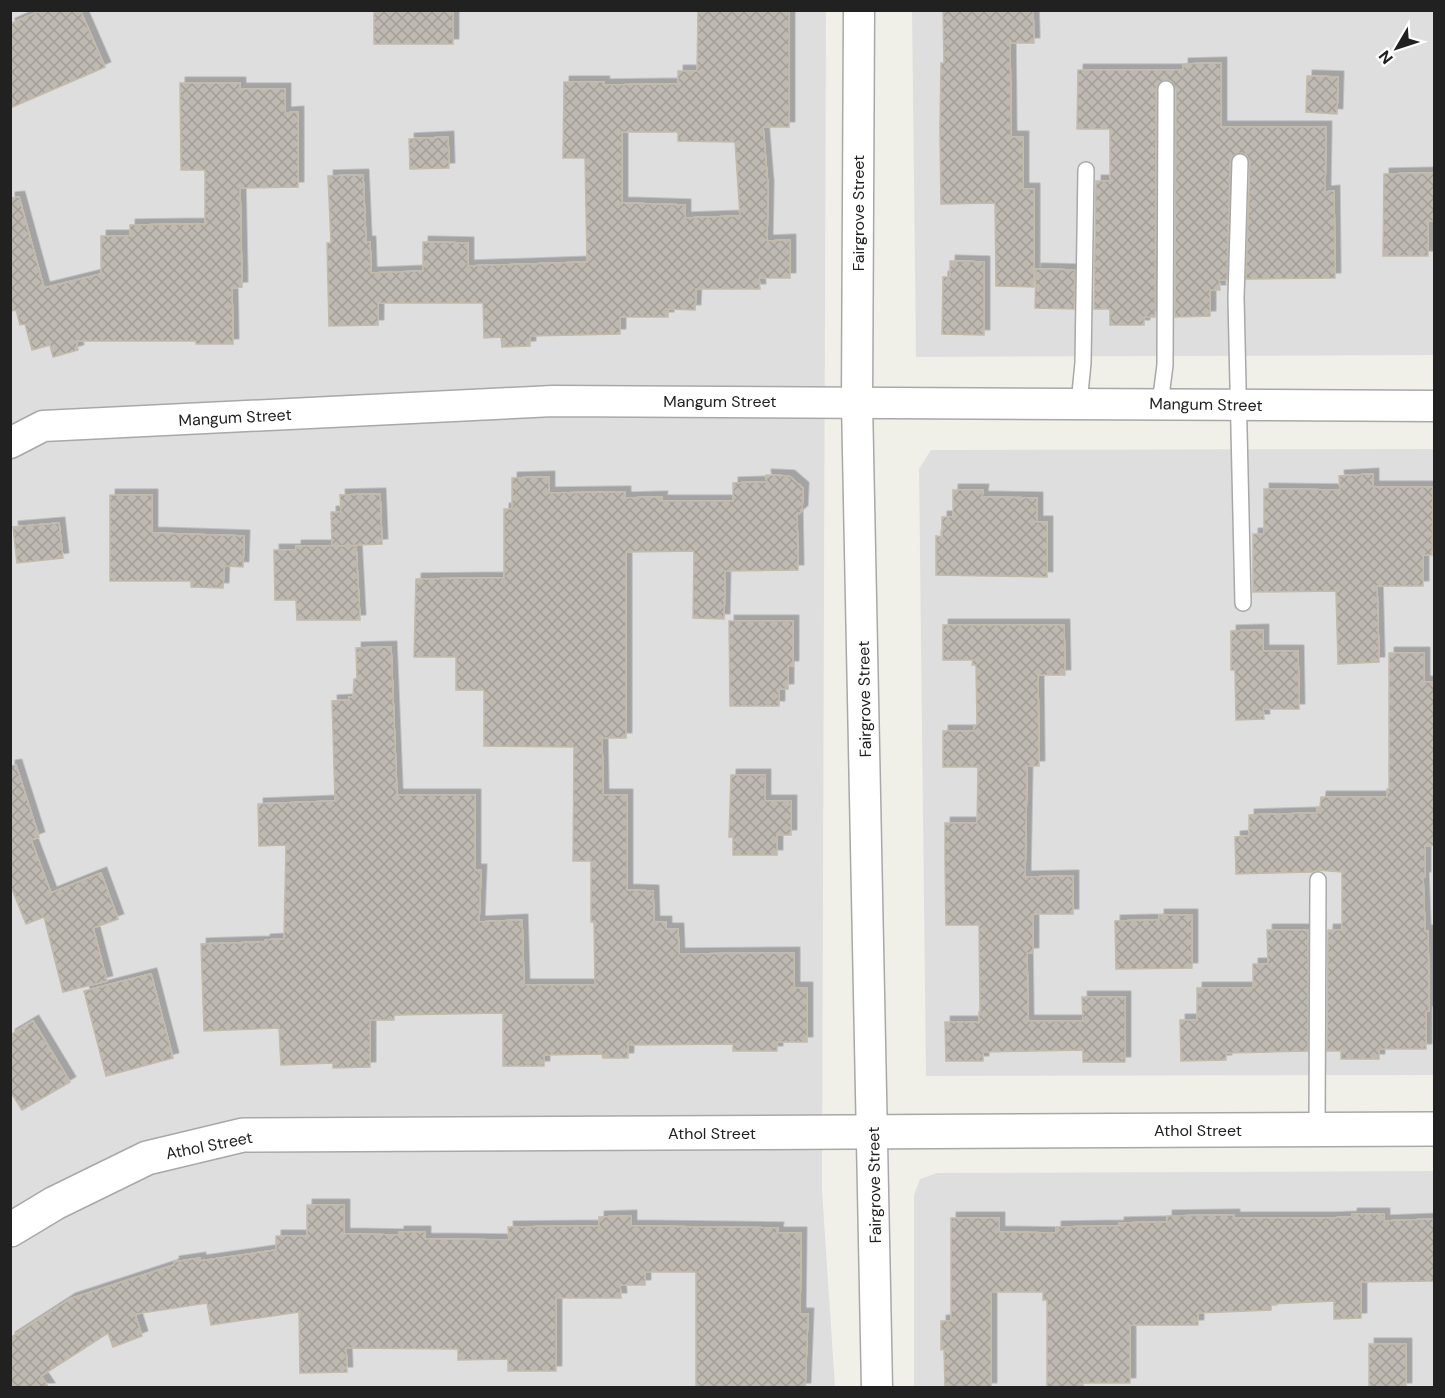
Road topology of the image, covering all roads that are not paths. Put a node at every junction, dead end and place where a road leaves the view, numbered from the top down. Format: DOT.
graph roads {
  1 [pos="859,10"];
  2 [pos="1166,89"];
  3 [pos="1240,162"];
  4 [pos="1086,170"];
  5 [pos="857,402"];
  6 [pos="1079,403"];
  7 [pos="1160,404"];
  8 [pos="1240,405"];
  9 [pos="1434,406"];
  10 [pos="10,443"];
  11 [pos="1243,603"];
  12 [pos="1318,880"];
  13 [pos="1434,1129"];
  14 [pos="1317,1130"];
  15 [pos="873,1132"];
  16 [pos="10,1230"];
  17 [pos="877,1388"];
  1 -- 5 [label="street, Fairgrove Street"];
  2 -- 7 [label="lane"];
  3 -- 8 [label="lane"];
  4 -- 6 [label="lane"];
  5 -- 6 [label="street, Mangum Street"];
  5 -- 10 [label="street, Mangum Street"];
  5 -- 15 [label="street, Fairgrove Street"];
  6 -- 7 [label="street, Mangum Street"];
  7 -- 8 [label="street, Mangum Street"];
  8 -- 9 [label="street, Mangum Street"];
  8 -- 11 [label="lane"];
  12 -- 14 [label="lane"];
  13 -- 14 [label="street, Athol Street"];
  14 -- 15 [label="street, Athol Street"];
  15 -- 16 [label="street, Athol Street"];
  15 -- 17 [label="street, Fairgrove Street"];
}
